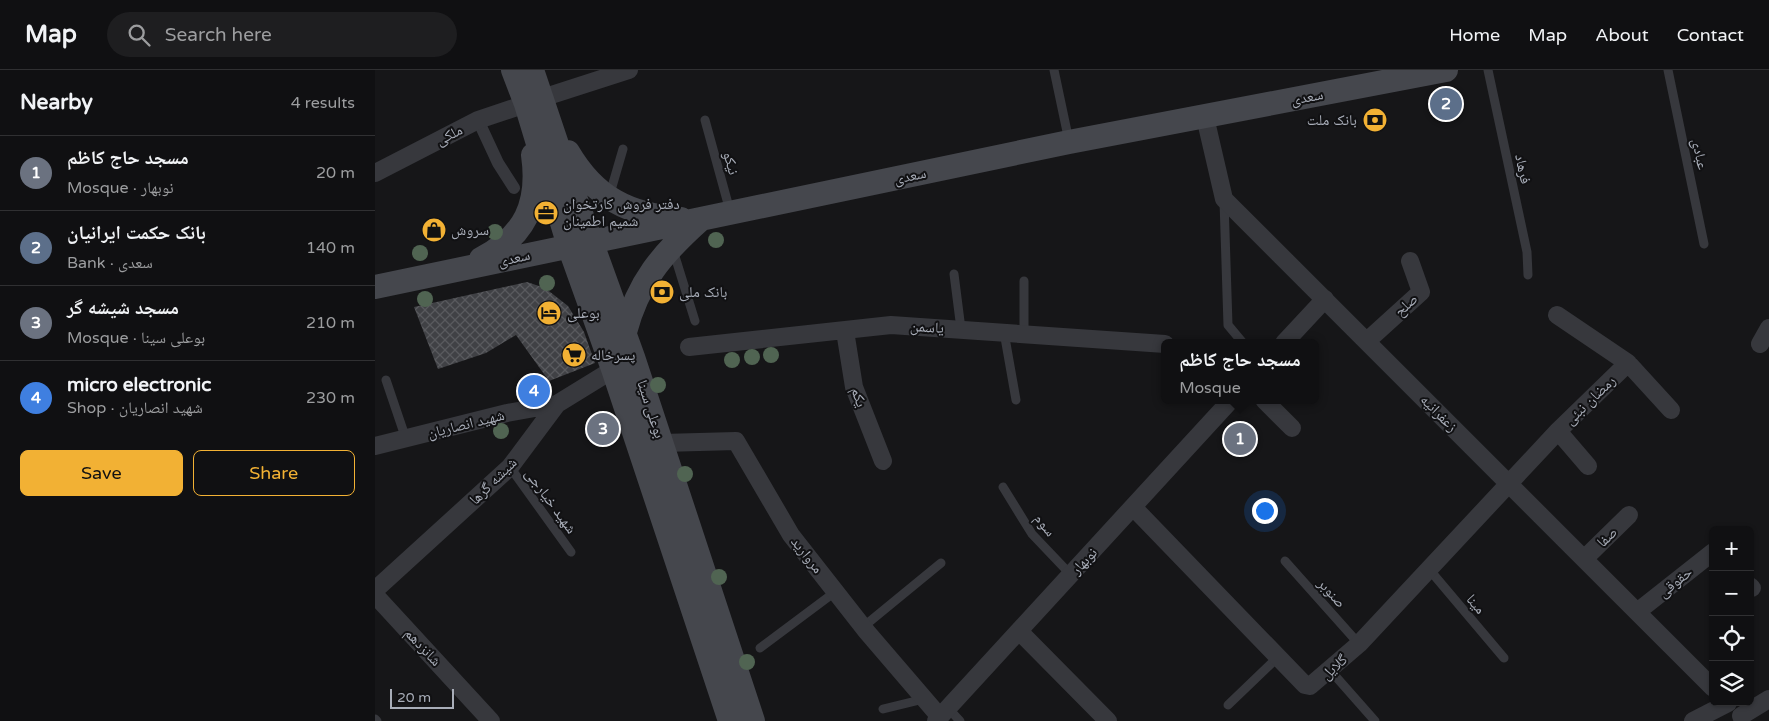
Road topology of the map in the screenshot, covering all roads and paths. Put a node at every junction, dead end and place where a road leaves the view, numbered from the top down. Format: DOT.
graph roads {
  1 [pos="513,70"];
  2 [pos="532,70"];
  3 [pos="629,70"];
  4 [pos="1054,70"];
  5 [pos="1446,70"];
  6 [pos="1488,70"];
  7 [pos="1668,70"];
  8 [pos="534,101"];
  9 [pos="1205,117"];
  10 [pos="478,120"];
  11 [pos="705,120"];
  12 [pos="1069,142"];
  13 [pos="623,149"];
  14 [pos="375,173"];
  15 [pos="514,188"];
  16 [pos="1224,198"];
  17 [pos="609,199"];
  18 [pos="731,214"];
  19 [pos="701,220"];
  20 [pos="580,243"];
  21 [pos="1704,244"];
  22 [pos="672,248"];
  23 [pos="1410,261"];
  24 [pos="459,271"];
  25 [pos="954,274"];
  26 [pos="1528,275"];
  27 [pos="1025,281"];
  28 [pos="375,287"];
  29 [pos="1325,299"];
  30 [pos="1557,315"];
  31 [pos="695,321"];
  32 [pos="1769,328"];
  33 [pos="961,329"];
  34 [pos="845,331"];
  35 [pos="625,332"];
  36 [pos="1004,332"];
  37 [pos="1024,333"];
  38 [pos="1240,339"];
  39 [pos="1288,339"];
  40 [pos="1367,341"];
  41 [pos="1161,344"];
  42 [pos="1760,344"];
  43 [pos="689,346"];
  44 [pos="633,357"];
  45 [pos="1628,363"];
  46 [pos="613,369"];
  47 [pos="386,380"];
  48 [pos="1016,400"];
  49 [pos="557,404"];
  50 [pos="1227,404"];
  51 [pos="1269,404"];
  52 [pos="1671,410"];
  53 [pos="1292,428"];
  54 [pos="1559,431"];
  55 [pos="405,439"];
  56 [pos="662,443"];
  57 [pos="375,446"];
  58 [pos="883,461"];
  59 [pos="1588,466"];
  60 [pos="510,467"];
  61 [pos="1510,484"];
  62 [pos="1003,487"];
  63 [pos="1133,507"];
  64 [pos="1629,515"];
  65 [pos="571,552"];
  66 [pos="1709,555"];
  67 [pos="1584,559"];
  68 [pos="1285,562"];
  69 [pos="941,563"];
  70 [pos="1428,568"];
  71 [pos="1071,575"];
  72 [pos="375,590"];
  73 [pos="835,592"];
  74 [pos="375,595"];
  75 [pos="1637,612"];
  76 [pos="863,627"];
  77 [pos="1019,631"];
  78 [pos="1359,644"];
  79 [pos="760,648"];
  80 [pos="1277,658"];
  81 [pos="1504,658"];
  82 [pos="1330,670"];
  83 [pos="1709,684"];
  84 [pos="1769,699"];
  85 [pos="924,700"];
  86 [pos="1228,705"];
  87 [pos="1722,706"];
  88 [pos="1731,706"];
  89 [pos="883,709"];
  90 [pos="946,717"];
  91 [pos="1744,718"];
  92 [pos="491,721"];
  93 [pos="730,721"];
  94 [pos="753,721"];
  95 [pos="1108,721"];
  96 [pos="1375,721"];
  97 [pos="1693,721"];
  1 -- 8 [label="main road, بوعلی سینا"];
  2 -- 8 [label="main road, بوعلی سینا"];
  3 -- 8 [label="street, ملکی"];
  4 -- 12 [label="lane"];
  5 -- 9 [label="main road, سعدی"];
  6 -- 26 [label="lane, فرهاد"];
  7 -- 21 [label="lane, عبادی"];
  8 -- 10 [label="street, ملکی"];
  8 -- 17 [label="main road"];
  8 -- 20 [label="main road, بوعلی سینا"];
  8 -- 24 [label="main road"];
  9 -- 12 [label="main road, سعدی"];
  9 -- 16 [label="street"];
  10 -- 14 [label="street, ملکی"];
  10 -- 15 [label="street"];
  11 -- 18 [label="lane, نیکو"];
  12 -- 18 [label="main road, سعدی"];
  13 -- 17 [label="lane"];
  16 -- 29 [label="street, زعفرانیه"];
  16 -- 38 [label="lane"];
  17 -- 19 [label="main road"];
  18 -- 19 [label="main road, سعدی"];
  19 -- 20 [label="main road, سعدی"];
  19 -- 22 [label="main road"];
  20 -- 24 [label="main road, سعدی"];
  20 -- 35 [label="main road, بوعلی سینا"];
  20 -- 46 [label="main road, بوعلی سینا"];
  22 -- 31 [label="lane"];
  22 -- 35 [label="main road"];
  23 -- 40 [label="street, صلح"];
  24 -- 28 [label="main road, سعدی"];
  25 -- 33 [label="lane"];
  27 -- 37 [label="lane"];
  29 -- 39 [label="street"];
  29 -- 40 [label="street, زعفرانیه"];
  30 -- 45 [label="street"];
  32 -- 42 [label="street"];
  33 -- 34 [label="street, یاسمن"];
  33 -- 36 [label="street, یاسمن"];
  34 -- 43 [label="street, یاسمن"];
  34 -- 58 [label="street, یکم"];
  35 -- 44 [label="main road, بوعلی سینا"];
  36 -- 37 [label="street, یاسمن"];
  36 -- 48 [label="lane"];
  37 -- 41 [label="street, یاسمن"];
  40 -- 61 [label="street, زعفرانیه"];
  44 -- 46 [label="street, شیشه گرها"];
  44 -- 56 [label="main road, بوعلی سینا"];
  45 -- 52 [label="street, رمضان نبئی"];
  45 -- 54 [label="street, رمضان نبئی"];
  46 -- 49 [label="street, شیشه گرها"];
  46 -- 93 [label="main road, بوعلی سینا"];
  47 -- 55 [label="lane"];
  49 -- 55 [label="street, شهید انصاریان"];
  49 -- 60 [label="street, شیشه گرها"];
  50 -- 63 [label="street, نوبهار"];
  51 -- 53 [label="street"];
  54 -- 59 [label="street"];
  54 -- 61 [label="street, رمضان نبئی"];
  55 -- 57 [label="street, شهید انصاریان"];
  56 -- 73 [label="street, مروارید"];
  56 -- 94 [label="main road, بوعلی سینا"];
  60 -- 65 [label="lane, شهید خیارجی"];
  60 -- 72 [label="street, شیشه گرها"];
  61 -- 67 [label="street, زعفرانیه"];
  61 -- 70 [label="street, گلایل"];
  62 -- 71 [label="lane, سوم"];
  63 -- 71 [label="street, نوبهار"];
  63 -- 80 [label="street, گلایل"];
  64 -- 67 [label="street, صفا"];
  66 -- 75 [label="street, حقوقی"];
  67 -- 75 [label="street, زعفرانیه"];
  68 -- 78 [label="lane, صنوبر"];
  69 -- 76 [label="lane"];
  70 -- 78 [label="street, گلایل"];
  70 -- 81 [label="lane, مینا"];
  71 -- 77 [label="street, نوبهار"];
  73 -- 76 [label="street, مروارید"];
  73 -- 79 [label="lane"];
  74 -- 92 [label="street, شانزدهم"];
  75 -- 83 [label="street, زعفرانیه"];
  76 -- 85 [label="street, مروارید"];
  77 -- 90 [label="street, نوبهار"];
  77 -- 95 [label="street"];
  78 -- 82 [label="street, گلایل"];
  80 -- 82 [label="street, گلایل"];
  80 -- 86 [label="lane"];
  82 -- 96 [label="lane"];
  84 -- 91 [label="street"];
  85 -- 89 [label="lane"];
  85 -- 90 [label="street, مروارید"];
  87 -- 97 [label="street"];
  88 -- 91 [label="street"];
}
